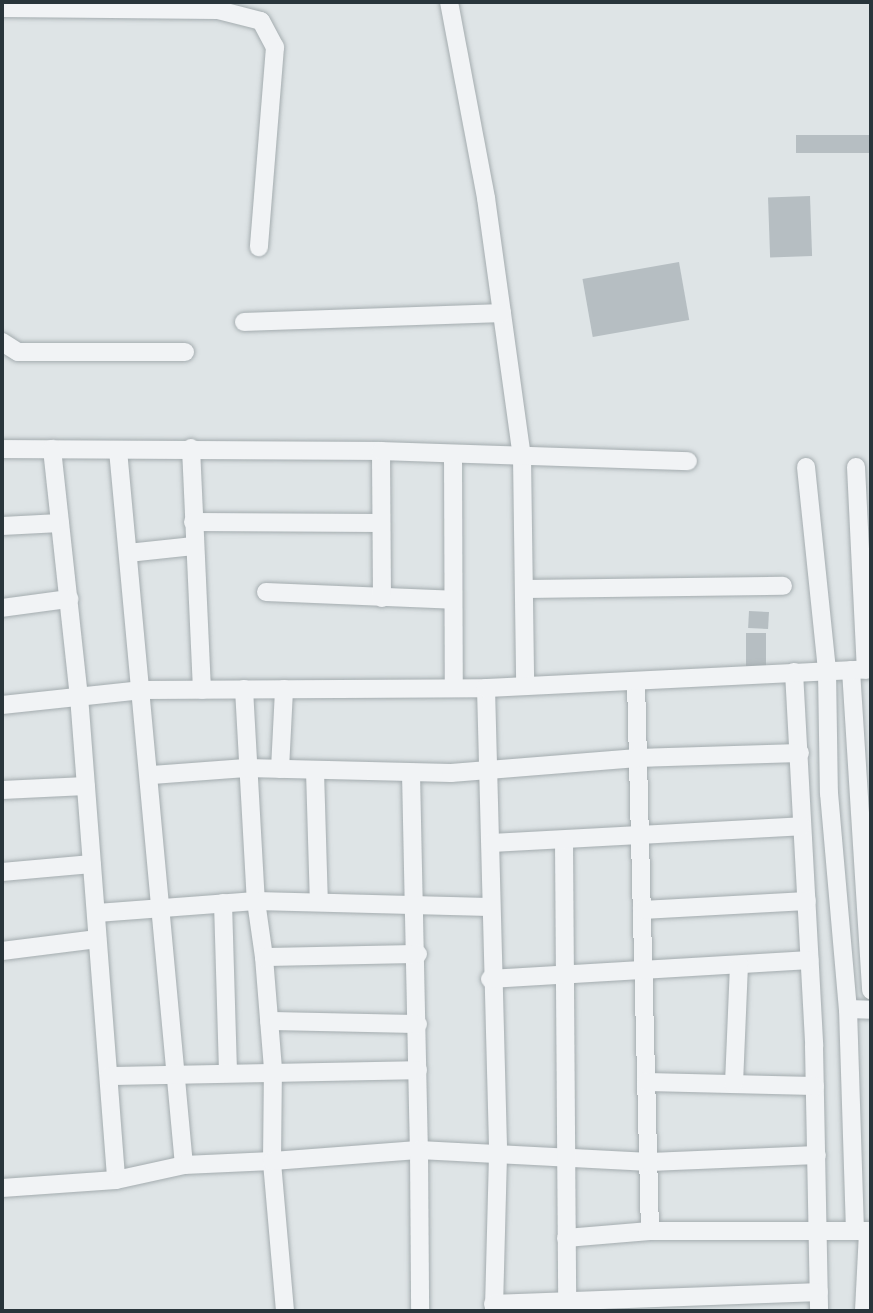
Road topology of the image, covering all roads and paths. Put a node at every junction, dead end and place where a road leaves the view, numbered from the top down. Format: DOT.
graph roads {
  1 [pos="449,2"];
  2 [pos="2,8"];
  3 [pos="259,247"];
  4 [pos="502,313"];
  5 [pos="244,322"];
  6 [pos="2,342"];
  7 [pos="185,352"];
  8 [pos="191,448"];
  9 [pos="2,449"];
  10 [pos="52,449"];
  11 [pos="118,450"];
  12 [pos="381,451"];
  13 [pos="453,454"];
  14 [pos="522,457"];
  15 [pos="688,461"];
  16 [pos="806,467"];
  17 [pos="856,467"];
  18 [pos="193,522"];
  19 [pos="60,523"];
  20 [pos="381,523"];
  21 [pos="2,526"];
  22 [pos="194,546"];
  23 [pos="128,553"];
  24 [pos="783,586"];
  25 [pos="525,589"];
  26 [pos="266,592"];
  27 [pos="382,598"];
  28 [pos="69,599"];
  29 [pos="453,600"];
  30 [pos="2,608"];
  31 [pos="862,670"];
  32 [pos="827,671"];
  33 [pos="794,672"];
  34 [pos="636,682"];
  35 [pos="525,686"];
  36 [pos="454,688"];
  37 [pos="486,688"];
  38 [pos="244,689"];
  39 [pos="284,689"];
  40 [pos="142,690"];
  41 [pos="202,690"];
  42 [pos="79,696"];
  43 [pos="2,705"];
  44 [pos="800,753"];
  45 [pos="637,758"];
  46 [pos="246,768"];
  47 [pos="280,769"];
  48 [pos="491,770"];
  49 [pos="315,771"];
  50 [pos="411,773"];
  51 [pos="152,775"];
  52 [pos="86,786"];
  53 [pos="2,790"];
  54 [pos="802,826"];
  55 [pos="638,833"];
  56 [pos="564,842"];
  57 [pos="491,843"];
  58 [pos="92,864"];
  59 [pos="2,872"];
  60 [pos="256,901"];
  61 [pos="807,901"];
  62 [pos="319,902"];
  63 [pos="415,902"];
  64 [pos="223,903"];
  65 [pos="163,906"];
  66 [pos="489,907"];
  67 [pos="642,910"];
  68 [pos="97,913"];
  69 [pos="97,939"];
  70 [pos="2,951"];
  71 [pos="418,954"];
  72 [pos="264,957"];
  73 [pos="809,960"];
  74 [pos="739,965"];
  75 [pos="640,971"];
  76 [pos="567,977"];
  77 [pos="490,979"];
  78 [pos="871,990"];
  79 [pos="848,1009"];
  80 [pos="871,1010"];
  81 [pos="269,1021"];
  82 [pos="418,1024"];
  83 [pos="273,1069"];
  84 [pos="418,1070"];
  85 [pos="228,1072"];
  86 [pos="176,1075"];
  87 [pos="109,1076"];
  88 [pos="646,1082"];
  89 [pos="734,1084"];
  90 [pos="815,1086"];
  91 [pos="419,1150"];
  92 [pos="498,1155"];
  93 [pos="817,1155"];
  94 [pos="568,1158"];
  95 [pos="272,1161"];
  96 [pos="650,1162"];
  97 [pos="184,1165"];
  98 [pos="116,1180"];
  99 [pos="2,1188"];
  100 [pos="650,1231"];
  101 [pos="865,1231"];
  102 [pos="818,1233"];
  103 [pos="566,1238"];
  104 [pos="819,1292"];
  105 [pos="626,1305"];
  106 [pos="567,1306"];
  107 [pos="494,1308"];
  108 [pos="285,1311"];
  109 [pos="420,1311"];
  110 [pos="819,1311"];
  111 [pos="864,1311"];
  1 -- 4 [label="street"];
  2 -- 3 [label="street"];
  4 -- 5 [label="street"];
  4 -- 14 [label="street"];
  6 -- 7 [label="street"];
  8 -- 11 [label="street"];
  8 -- 12 [label="street"];
  8 -- 18 [label="street"];
  9 -- 10 [label="street"];
  10 -- 11 [label="street"];
  10 -- 19 [label="street"];
  11 -- 23 [label="street"];
  12 -- 13 [label="street"];
  12 -- 20 [label="street"];
  13 -- 14 [label="street"];
  13 -- 29 [label="street"];
  14 -- 15 [label="street"];
  14 -- 25 [label="street"];
  16 -- 32 [label="street"];
  17 -- 31 [label="street"];
  18 -- 20 [label="street"];
  18 -- 22 [label="street"];
  19 -- 21 [label="street"];
  19 -- 28 [label="street"];
  20 -- 27 [label="street"];
  22 -- 23 [label="street"];
  22 -- 41 [label="street"];
  23 -- 40 [label="street"];
  24 -- 25 [label="street"];
  25 -- 35 [label="street"];
  26 -- 27 [label="street"];
  27 -- 29 [label="street"];
  28 -- 30 [label="street"];
  28 -- 42 [label="street"];
  29 -- 36 [label="street"];
  31 -- 32 [label="street"];
  31 -- 78 [label="street"];
  32 -- 33 [label="street"];
  32 -- 79 [label="street"];
  33 -- 34 [label="street"];
  33 -- 44 [label="street"];
  34 -- 35 [label="street"];
  34 -- 45 [label="street"];
  35 -- 37 [label="street"];
  36 -- 37 [label="street"];
  36 -- 39 [label="street"];
  37 -- 48 [label="street"];
  38 -- 39 [label="street"];
  38 -- 41 [label="street"];
  38 -- 46 [label="street"];
  39 -- 47 [label="street"];
  40 -- 41 [label="street"];
  40 -- 42 [label="street"];
  40 -- 51 [label="street"];
  42 -- 43 [label="street"];
  42 -- 52 [label="street"];
  44 -- 45 [label="street"];
  44 -- 54 [label="street"];
  45 -- 48 [label="street"];
  45 -- 55 [label="street"];
  46 -- 47 [label="street"];
  46 -- 51 [label="street"];
  46 -- 60 [label="street"];
  47 -- 49 [label="street"];
  48 -- 50 [label="street"];
  48 -- 57 [label="street"];
  49 -- 50 [label="street"];
  49 -- 62 [label="street"];
  50 -- 63 [label="street"];
  51 -- 65 [label="street"];
  52 -- 53 [label="street"];
  52 -- 58 [label="street"];
  54 -- 55 [label="street"];
  54 -- 61 [label="street"];
  55 -- 56 [label="street"];
  55 -- 67 [label="street"];
  56 -- 57 [label="street"];
  56 -- 76 [label="street"];
  57 -- 66 [label="street"];
  58 -- 59 [label="street"];
  58 -- 68 [label="street"];
  60 -- 62 [label="street"];
  60 -- 64 [label="street"];
  60 -- 72 [label="street"];
  61 -- 67 [label="street"];
  61 -- 73 [label="street"];
  62 -- 63 [label="street"];
  63 -- 66 [label="street"];
  63 -- 71 [label="street"];
  64 -- 65 [label="street"];
  64 -- 85 [label="street"];
  65 -- 68 [label="street"];
  65 -- 86 [label="street"];
  66 -- 77 [label="street"];
  67 -- 75 [label="street"];
  68 -- 69 [label="street"];
  69 -- 70 [label="street"];
  69 -- 87 [label="street"];
  71 -- 72 [label="street"];
  71 -- 82 [label="street"];
  72 -- 81 [label="street"];
  73 -- 74 [label="street"];
  73 -- 90 [label="street"];
  74 -- 75 [label="street"];
  74 -- 89 [label="street"];
  75 -- 76 [label="street"];
  75 -- 88 [label="street"];
  76 -- 77 [label="street"];
  76 -- 94 [label="street"];
  77 -- 92 [label="street"];
  79 -- 80 [label="street"];
  79 -- 101 [label="street"];
  81 -- 82 [label="street"];
  81 -- 83 [label="street"];
  82 -- 84 [label="street"];
  83 -- 84 [label="street"];
  83 -- 85 [label="street"];
  83 -- 95 [label="street"];
  84 -- 91 [label="street"];
  85 -- 86 [label="street"];
  86 -- 87 [label="street"];
  86 -- 97 [label="street"];
  87 -- 98 [label="street"];
  88 -- 89 [label="street"];
  88 -- 96 [label="street"];
  89 -- 90 [label="street"];
  90 -- 93 [label="street"];
  91 -- 92 [label="street"];
  91 -- 95 [label="street"];
  91 -- 109 [label="street"];
  92 -- 94 [label="street"];
  92 -- 107 [label="street"];
  93 -- 96 [label="street"];
  93 -- 102 [label="street"];
  94 -- 96 [label="street"];
  94 -- 103 [label="street"];
  95 -- 97 [label="street"];
  95 -- 108 [label="street"];
  96 -- 100 [label="street"];
  97 -- 98 [label="street"];
  98 -- 99 [label="street"];
  100 -- 102 [label="street"];
  100 -- 103 [label="street"];
  101 -- 102 [label="street"];
  101 -- 111 [label="street"];
  102 -- 104 [label="street"];
  103 -- 106 [label="street"];
  104 -- 105 [label="street"];
  104 -- 110 [label="street"];
  105 -- 106 [label="street"];
  106 -- 107 [label="street"];
}
